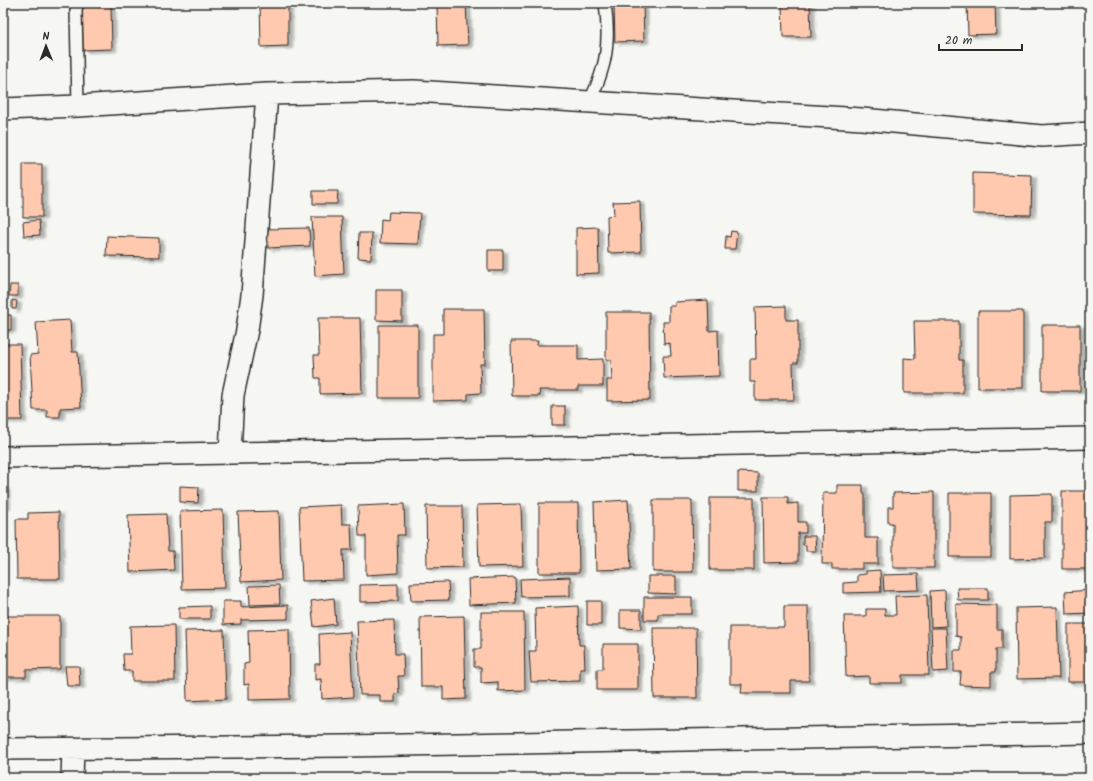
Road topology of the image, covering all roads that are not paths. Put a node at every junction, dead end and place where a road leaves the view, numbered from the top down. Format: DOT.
graph roads {
  1 [pos="78,3"];
  2 [pos="605,3"];
  3 [pos="267,94"];
  4 [pos="589,102"];
  5 [pos="78,106"];
  6 [pos="3,109"];
  7 [pos="1090,133"];
  8 [pos="1090,438"];
  9 [pos="230,452"];
  10 [pos="3,456"];
  11 [pos="1090,733"];
  12 [pos="3,749"];
  13 [pos="73,749"];
  14 [pos="72,778"];
  1 -- 5 [label="lane"];
  2 -- 4 [label="lane"];
  3 -- 4 [label="street"];
  3 -- 5 [label="street"];
  3 -- 9 [label="street"];
  4 -- 7 [label="street"];
  5 -- 6 [label="street"];
  8 -- 9 [label="street"];
  9 -- 10 [label="street"];
  11 -- 13 [label="street"];
  12 -- 13 [label="street"];
  13 -- 14 [label="street"];
}
